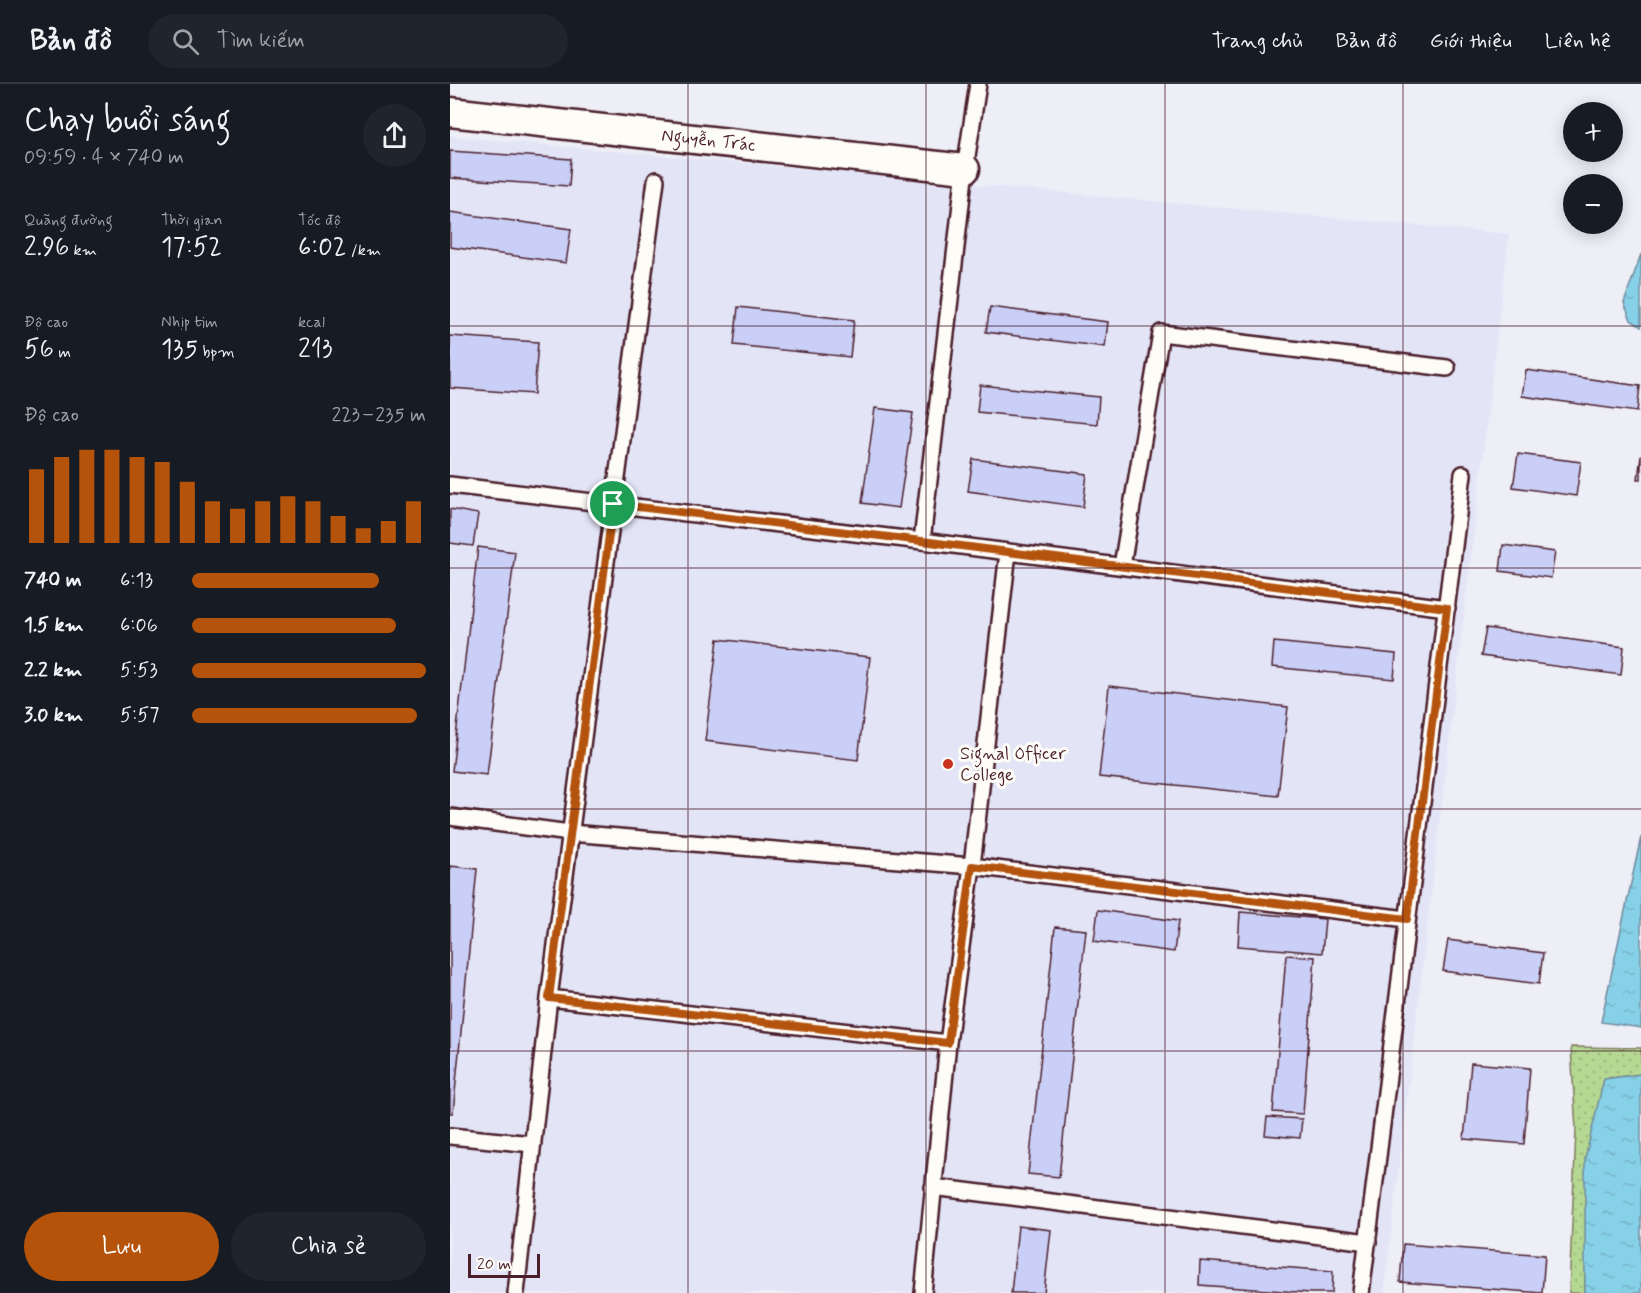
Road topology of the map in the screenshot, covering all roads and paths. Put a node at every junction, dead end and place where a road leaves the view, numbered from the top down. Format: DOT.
graph roads {
  1 [pos="978,84"];
  2 [pos="450,112"];
  3 [pos="965,169"];
  4 [pos="656,180"];
  5 [pos="1447,368"];
  6 [pos="1463,474"];
  7 [pos="450,485"];
  8 [pos="613,504"];
  9 [pos="922,541"];
  10 [pos="1008,552"];
  11 [pos="1122,566"];
  12 [pos="1447,608"];
  13 [pos="450,817"];
  14 [pos="570,833"];
  15 [pos="972,866"];
  16 [pos="1407,919"];
  17 [pos="549,998"];
  18 [pos="948,1043"];
  19 [pos="450,1136"];
  20 [pos="533,1144"];
  21 [pos="933,1187"];
  22 [pos="1368,1242"];
  23 [pos="516,1293"];
  24 [pos="922,1293"];
  25 [pos="1361,1293"];
  1 -- 3 [label="lane"];
  2 -- 3 [label="street, Nguyễn Trác"];
  3 -- 9 [label="lane"];
  4 -- 8 [label="lane"];
  5 -- 11 [label="lane"];
  6 -- 12 [label="lane"];
  7 -- 8 [label="lane"];
  8 -- 9 [label="lane"];
  8 -- 14 [label="lane"];
  9 -- 10 [label="lane"];
  10 -- 11 [label="lane"];
  10 -- 15 [label="lane"];
  11 -- 12 [label="lane"];
  12 -- 16 [label="lane"];
  13 -- 14 [label="lane"];
  14 -- 15 [label="lane"];
  14 -- 17 [label="lane"];
  15 -- 16 [label="lane"];
  15 -- 18 [label="lane"];
  16 -- 22 [label="lane"];
  17 -- 18 [label="lane"];
  17 -- 20 [label="lane"];
  18 -- 21 [label="lane"];
  19 -- 20 [label="lane"];
  20 -- 23 [label="lane"];
  21 -- 22 [label="lane"];
  21 -- 24 [label="lane"];
  22 -- 25 [label="lane"];
}
